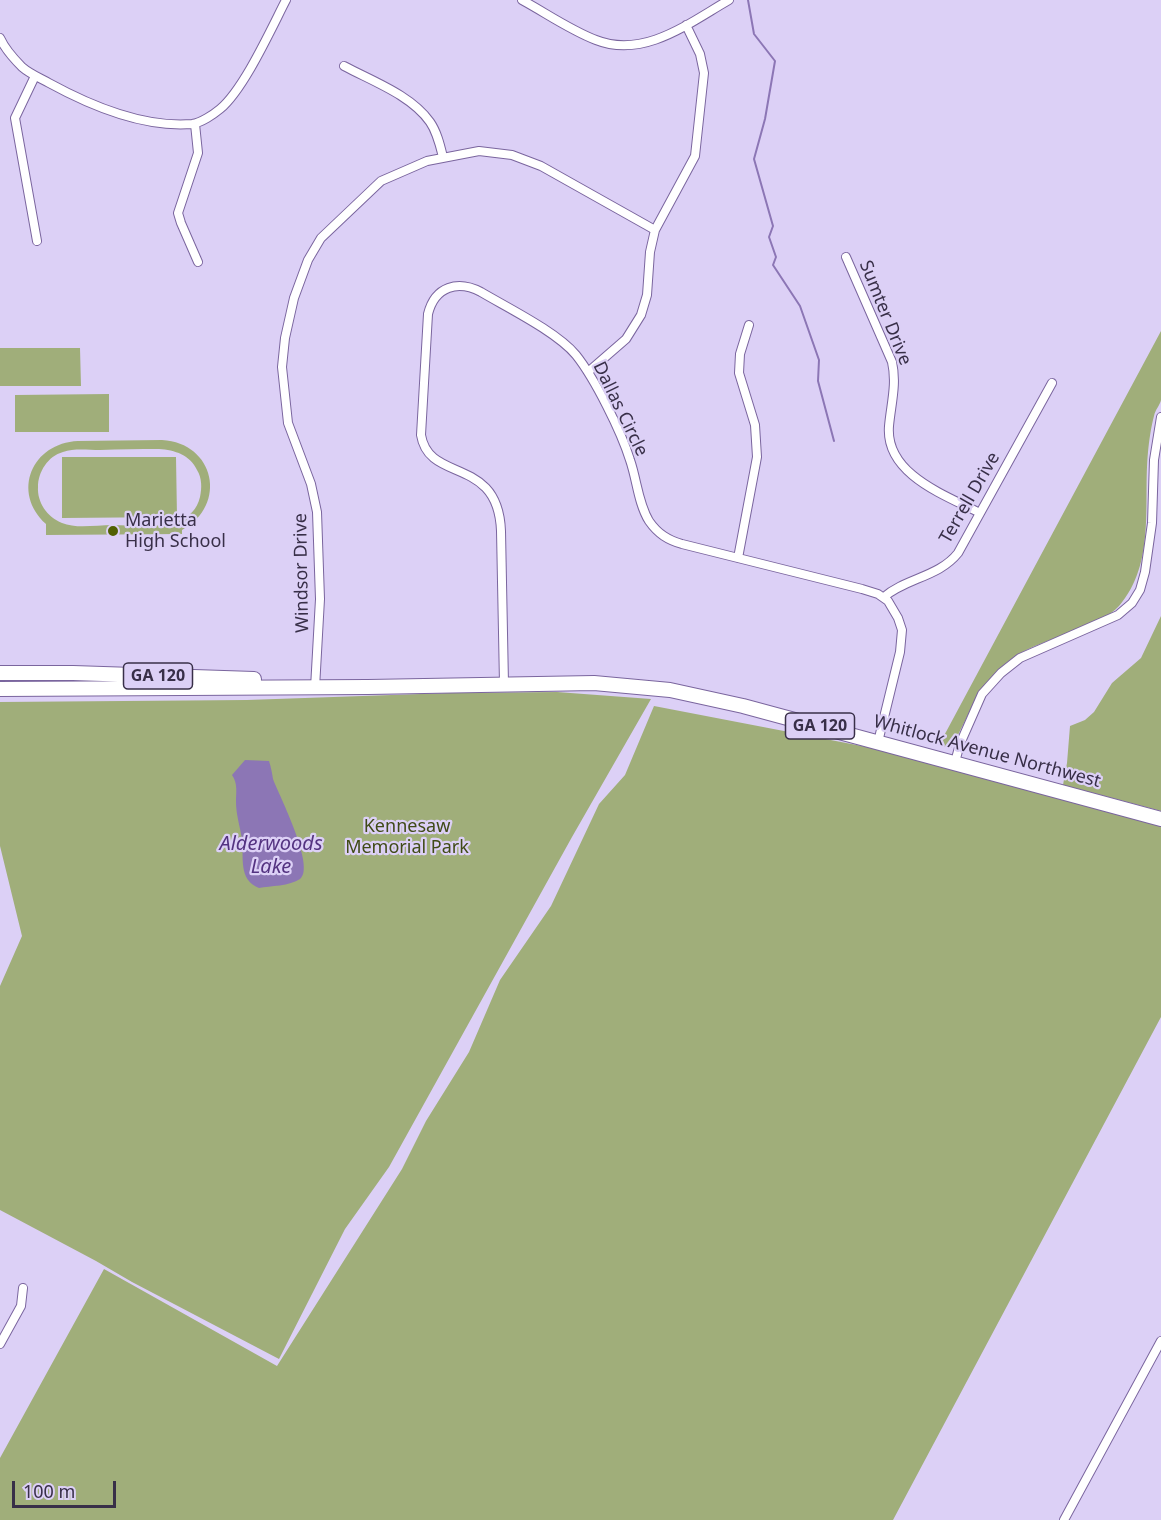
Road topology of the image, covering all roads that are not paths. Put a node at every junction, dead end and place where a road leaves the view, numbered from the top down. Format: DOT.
graph roads {
  1 [pos="286,0"];
  2 [pos="729,0"];
  3 [pos="524,1"];
  4 [pos="686,25"];
  5 [pos="0,38"];
  6 [pos="344,66"];
  7 [pos="35,76"];
  8 [pos="195,124"];
  9 [pos="443,157"];
  10 [pos="655,230"];
  11 [pos="37,241"];
  12 [pos="846,257"];
  13 [pos="198,262"];
  14 [pos="749,325"];
  15 [pos="588,372"];
  16 [pos="1052,383"];
  17 [pos="1161,417"];
  18 [pos="980,513"];
  19 [pos="738,558"];
  20 [pos="884,597"];
  21 [pos="0,673"];
  22 [pos="316,684"];
  23 [pos="504,684"];
  24 [pos="0,689"];
  25 [pos="878,742"];
  26 [pos="955,762"];
  27 [pos="1161,819"];
  28 [pos="23,1288"];
  29 [pos="1161,1341"];
  30 [pos="0,1344"];
  31 [pos="1064,1520"];
  1 -- 8 [label="street"];
  2 -- 4 [label="street"];
  3 -- 4 [label="street"];
  4 -- 10 [label="street"];
  5 -- 7 [label="street"];
  6 -- 9 [label="street"];
  7 -- 8 [label="street"];
  7 -- 11 [label="street"];
  8 -- 13 [label="street"];
  9 -- 10 [label="street, Windsor Drive"];
  9 -- 22 [label="street, Windsor Drive"];
  10 -- 15 [label="street"];
  12 -- 18 [label="street, Sumter Drive"];
  14 -- 19 [label="street"];
  15 -- 19 [label="street, Dallas Circle"];
  15 -- 23 [label="street, Dallas Circle"];
  16 -- 18 [label="street, Terrell Drive"];
  17 -- 26 [label="street"];
  18 -- 20 [label="street, Terrell Drive"];
  19 -- 20 [label="street, Dallas Circle"];
  20 -- 25 [label="street"];
  21 -- 22 [label="highway, Whitlock Avenue Northwest / GA 120"];
  22 -- 23 [label="highway, Whitlock Avenue Northwest / GA 120"];
  22 -- 24 [label="highway, Whitlock Avenue Northwest / GA 120"];
  23 -- 25 [label="highway, Whitlock Avenue Northwest / GA 120"];
  25 -- 26 [label="highway, Whitlock Avenue Northwest / GA 120"];
  26 -- 27 [label="highway, Whitlock Avenue Northwest / GA 120"];
  28 -- 30 [label="street"];
  29 -- 31 [label="street"];
}
